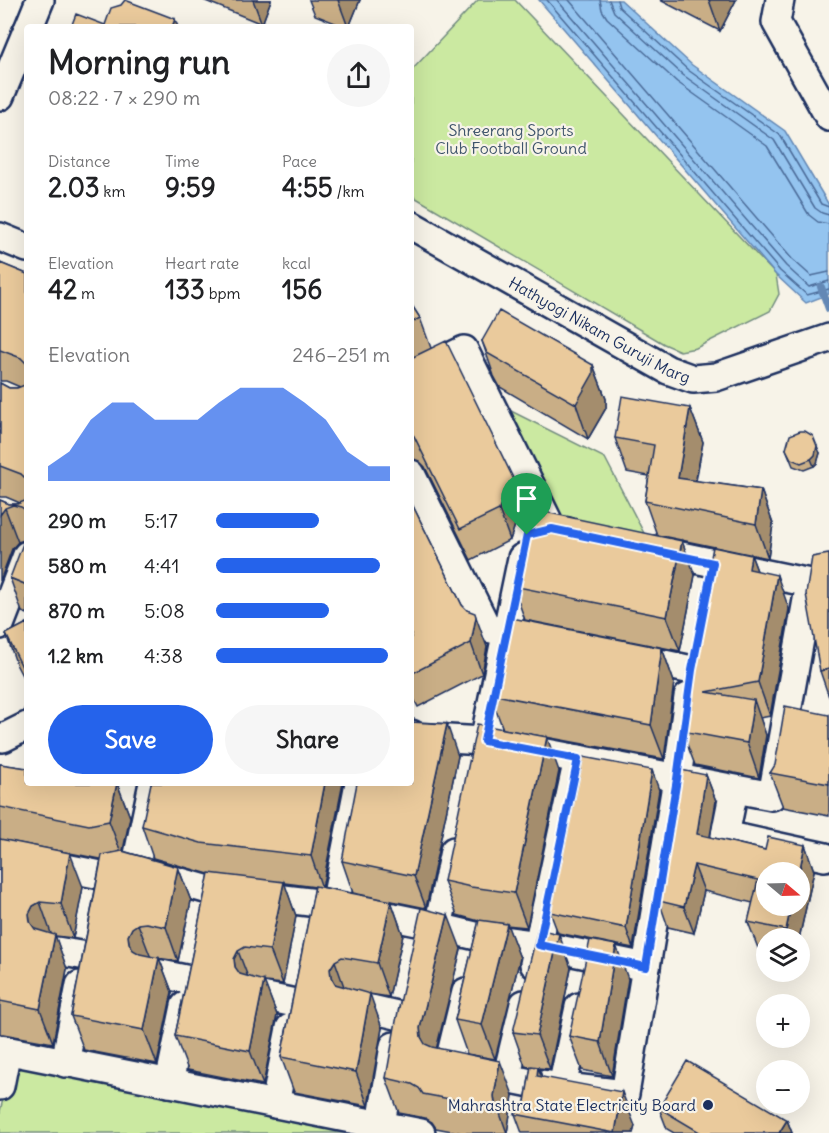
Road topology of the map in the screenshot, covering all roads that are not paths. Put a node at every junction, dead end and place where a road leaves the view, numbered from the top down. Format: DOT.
graph roads {
  1 [pos="40,0"];
  2 [pos="780,0"];
  3 [pos="30,24"];
  4 [pos="24,39"];
  5 [pos="0,96"];
  6 [pos="829,117"];
  7 [pos="414,227"];
  8 [pos="0,237"];
  9 [pos="24,247"];
  10 [pos="829,338"];
  11 [pos="414,375"];
  12 [pos="415,490"];
  13 [pos="552,529"];
  14 [pos="598,539"];
  15 [pos="632,546"];
  16 [pos="24,563"];
  17 [pos="0,624"];
  18 [pos="507,632"];
  19 [pos="565,644"];
  20 [pos="611,653"];
  21 [pos="24,728"];
  22 [pos="414,736"];
  23 [pos="1,743"];
  24 [pos="477,749"];
  25 [pos="578,759"];
  26 [pos="677,779"];
  27 [pos="152,786"];
  28 [pos="358,786"];
  29 [pos="734,790"];
  30 [pos="460,823"];
  31 [pos="0,855"];
  32 [pos="825,857"];
  33 [pos="135,869"];
  34 [pos="320,911"];
  35 [pos="426,932"];
  36 [pos="539,945"];
  37 [pos="57,951"];
  38 [pos="475,955"];
  39 [pos="590,956"];
  40 [pos="646,967"];
  41 [pos="156,973"];
  42 [pos="262,996"];
  43 [pos="358,1006"];
  44 [pos="4,1049"];
  45 [pos="65,1063"];
  46 [pos="169,1083"];
  47 [pos="0,1086"];
  48 [pos="562,1087"];
  49 [pos="522,1089"];
  50 [pos="275,1104"];
  51 [pos="399,1130"];
  1 -- 3 [label="street"];
  2 -- 6 [label="street"];
  4 -- 5 [label="street"];
  7 -- 10 [label="street, Hathyogi Nikam Guruji Marg"];
  8 -- 9 [label="street"];
  11 -- 13 [label="street"];
  12 -- 18 [label="street"];
  13 -- 14 [label="street"];
  13 -- 18 [label="street"];
  15 -- 29 [label="street"];
  16 -- 17 [label="street"];
  18 -- 19 [label="street"];
  18 -- 24 [label="street"];
  20 -- 26 [label="street"];
  21 -- 23 [label="street"];
  22 -- 24 [label="street"];
  24 -- 25 [label="street"];
  25 -- 26 [label="street"];
  25 -- 36 [label="street"];
  26 -- 29 [label="street"];
  26 -- 40 [label="street"];
  27 -- 33 [label="street"];
  28 -- 34 [label="street"];
  29 -- 32 [label="street"];
  30 -- 35 [label="street"];
  31 -- 33 [label="street"];
  33 -- 34 [label="street"];
  34 -- 35 [label="street"];
  35 -- 38 [label="street"];
  36 -- 38 [label="street"];
  36 -- 39 [label="street"];
  36 -- 49 [label="street"];
  37 -- 45 [label="street"];
  38 -- 49 [label="street"];
  39 -- 40 [label="street"];
  39 -- 48 [label="street"];
  40 -- 48 [label="street"];
  41 -- 46 [label="street"];
  42 -- 50 [label="street"];
  43 -- 51 [label="street"];
  44 -- 45 [label="street"];
  44 -- 47 [label="street"];
  45 -- 46 [label="street"];
  46 -- 50 [label="street"];
  48 -- 49 [label="street"];
  50 -- 51 [label="street"];
}
